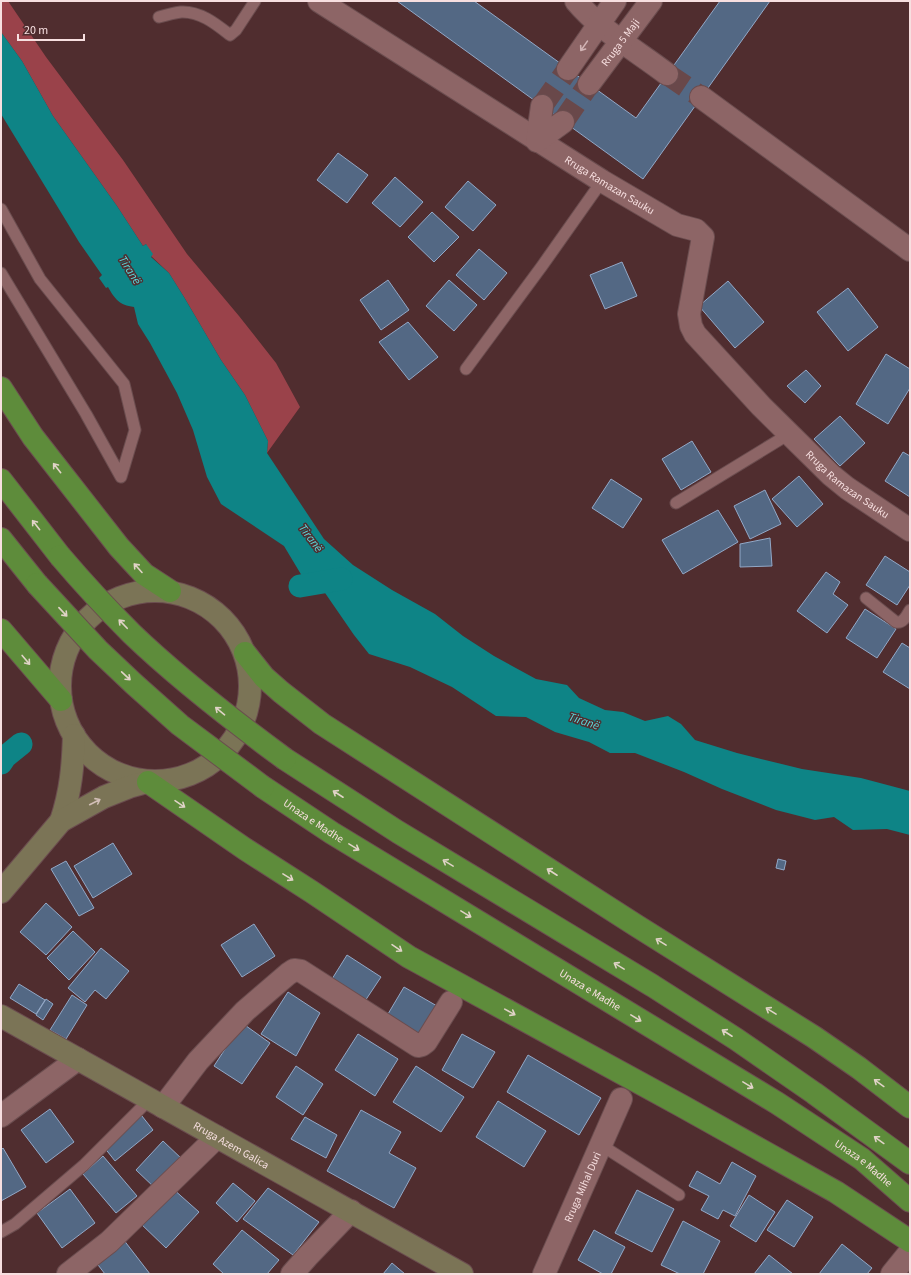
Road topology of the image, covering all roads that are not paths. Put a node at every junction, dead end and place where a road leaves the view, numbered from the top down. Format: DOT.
graph roads {
  1 [pos="255,1"];
  2 [pos="319,1"];
  3 [pos="576,1"];
  4 [pos="615,1"];
  5 [pos="651,1"];
  6 [pos="159,17"];
  7 [pos="599,24"];
  8 [pos="622,40"];
  9 [pos="568,69"];
  10 [pos="667,74"];
  11 [pos="590,84"];
  12 [pos="701,97"];
  13 [pos="542,106"];
  14 [pos="563,122"];
  15 [pos="537,140"];
  16 [pos="602,181"];
  17 [pos="1,209"];
  18 [pos="910,250"];
  19 [pos="1,273"];
  20 [pos="466,369"];
  21 [pos="1,388"];
  22 [pos="789,434"];
  23 [pos="1,480"];
  24 [pos="676,503"];
  25 [pos="910,530"];
  26 [pos="1,539"];
  27 [pos="170,591"];
  28 [pos="866,598"];
  29 [pos="910,610"];
  30 [pos="1,630"];
  31 [pos="245,653"];
  32 [pos="61,700"];
  33 [pos="74,735"];
  34 [pos="148,782"];
  35 [pos="61,821"];
  36 [pos="1,892"];
  37 [pos="450,1002"];
  38 [pos="1,1016"];
  39 [pos="78,1059"];
  40 [pos="621,1099"];
  41 [pos="157,1103"];
  42 [pos="910,1107"];
  43 [pos="1,1116"];
  44 [pos="217,1136"];
  45 [pos="601,1144"];
  46 [pos="910,1163"];
  47 [pos="679,1195"];
  48 [pos="910,1201"];
  49 [pos="351,1211"];
  50 [pos="1,1232"];
  51 [pos="909,1247"];
  52 [pos="68,1274"];
  53 [pos="292,1274"];
  54 [pos="462,1274"];
  55 [pos="544,1274"];
  56 [pos="892,1274"];
  1 -- 6 [label="lane"];
  2 -- 15 [label="street, Rruga Ramazan Sauku"];
  3 -- 7 [label="street"];
  4 -- 7 [label="street"];
  5 -- 8 [label="street, Rruga 5 Maji"];
  7 -- 8 [label="street"];
  7 -- 9 [label="street, one-way"];
  8 -- 10 [label="street"];
  8 -- 11 [label="street, Rruga 5 Maji"];
  12 -- 18 [label="street"];
  13 -- 15 [label="street"];
  14 -- 15 [label="street"];
  15 -- 16 [label="street, Rruga Ramazan Sauku"];
  16 -- 20 [label="lane"];
  16 -- 22 [label="street, Rruga Ramazan Sauku"];
  17 -- 19 [label="lane"];
  27 -- 21 [label="highway, one-way"];
  22 -- 24 [label="lane"];
  22 -- 25 [label="street, Rruga Ramazan Sauku"];
  46 -- 23 [label="highway, one-way, bridge"];
  26 -- 48 [label="highway, Unaza e Madhe, one-way, bridge"];
  27 -- 31 [label="main road"];
  27 -- 32 [label="main road"];
  28 -- 29 [label="lane"];
  30 -- 32 [label="highway, one-way"];
  31 -- 34 [label="main road"];
  42 -- 31 [label="highway, one-way"];
  32 -- 33 [label="main road"];
  33 -- 34 [label="main road"];
  33 -- 35 [label="main road"];
  35 -- 34 [label="main road, one-way"];
  34 -- 51 [label="highway, one-way"];
  35 -- 36 [label="main road"];
  37 -- 41 [label="street"];
  38 -- 39 [label="main road, Rruga Azem Galica"];
  39 -- 41 [label="main road, Rruga Azem Galica"];
  39 -- 43 [label="street"];
  40 -- 45 [label="street, Rruga Mihal Duri"];
  41 -- 44 [label="main road, Rruga Azem Galica"];
  41 -- 50 [label="lane"];
  44 -- 49 [label="main road, Rruga Azem Galica"];
  44 -- 52 [label="street"];
  45 -- 47 [label="lane"];
  45 -- 55 [label="street, Rruga Mihal Duri"];
  49 -- 53 [label="street"];
  49 -- 54 [label="main road, Rruga Azem Galica"];
  51 -- 56 [label="street"];
}
